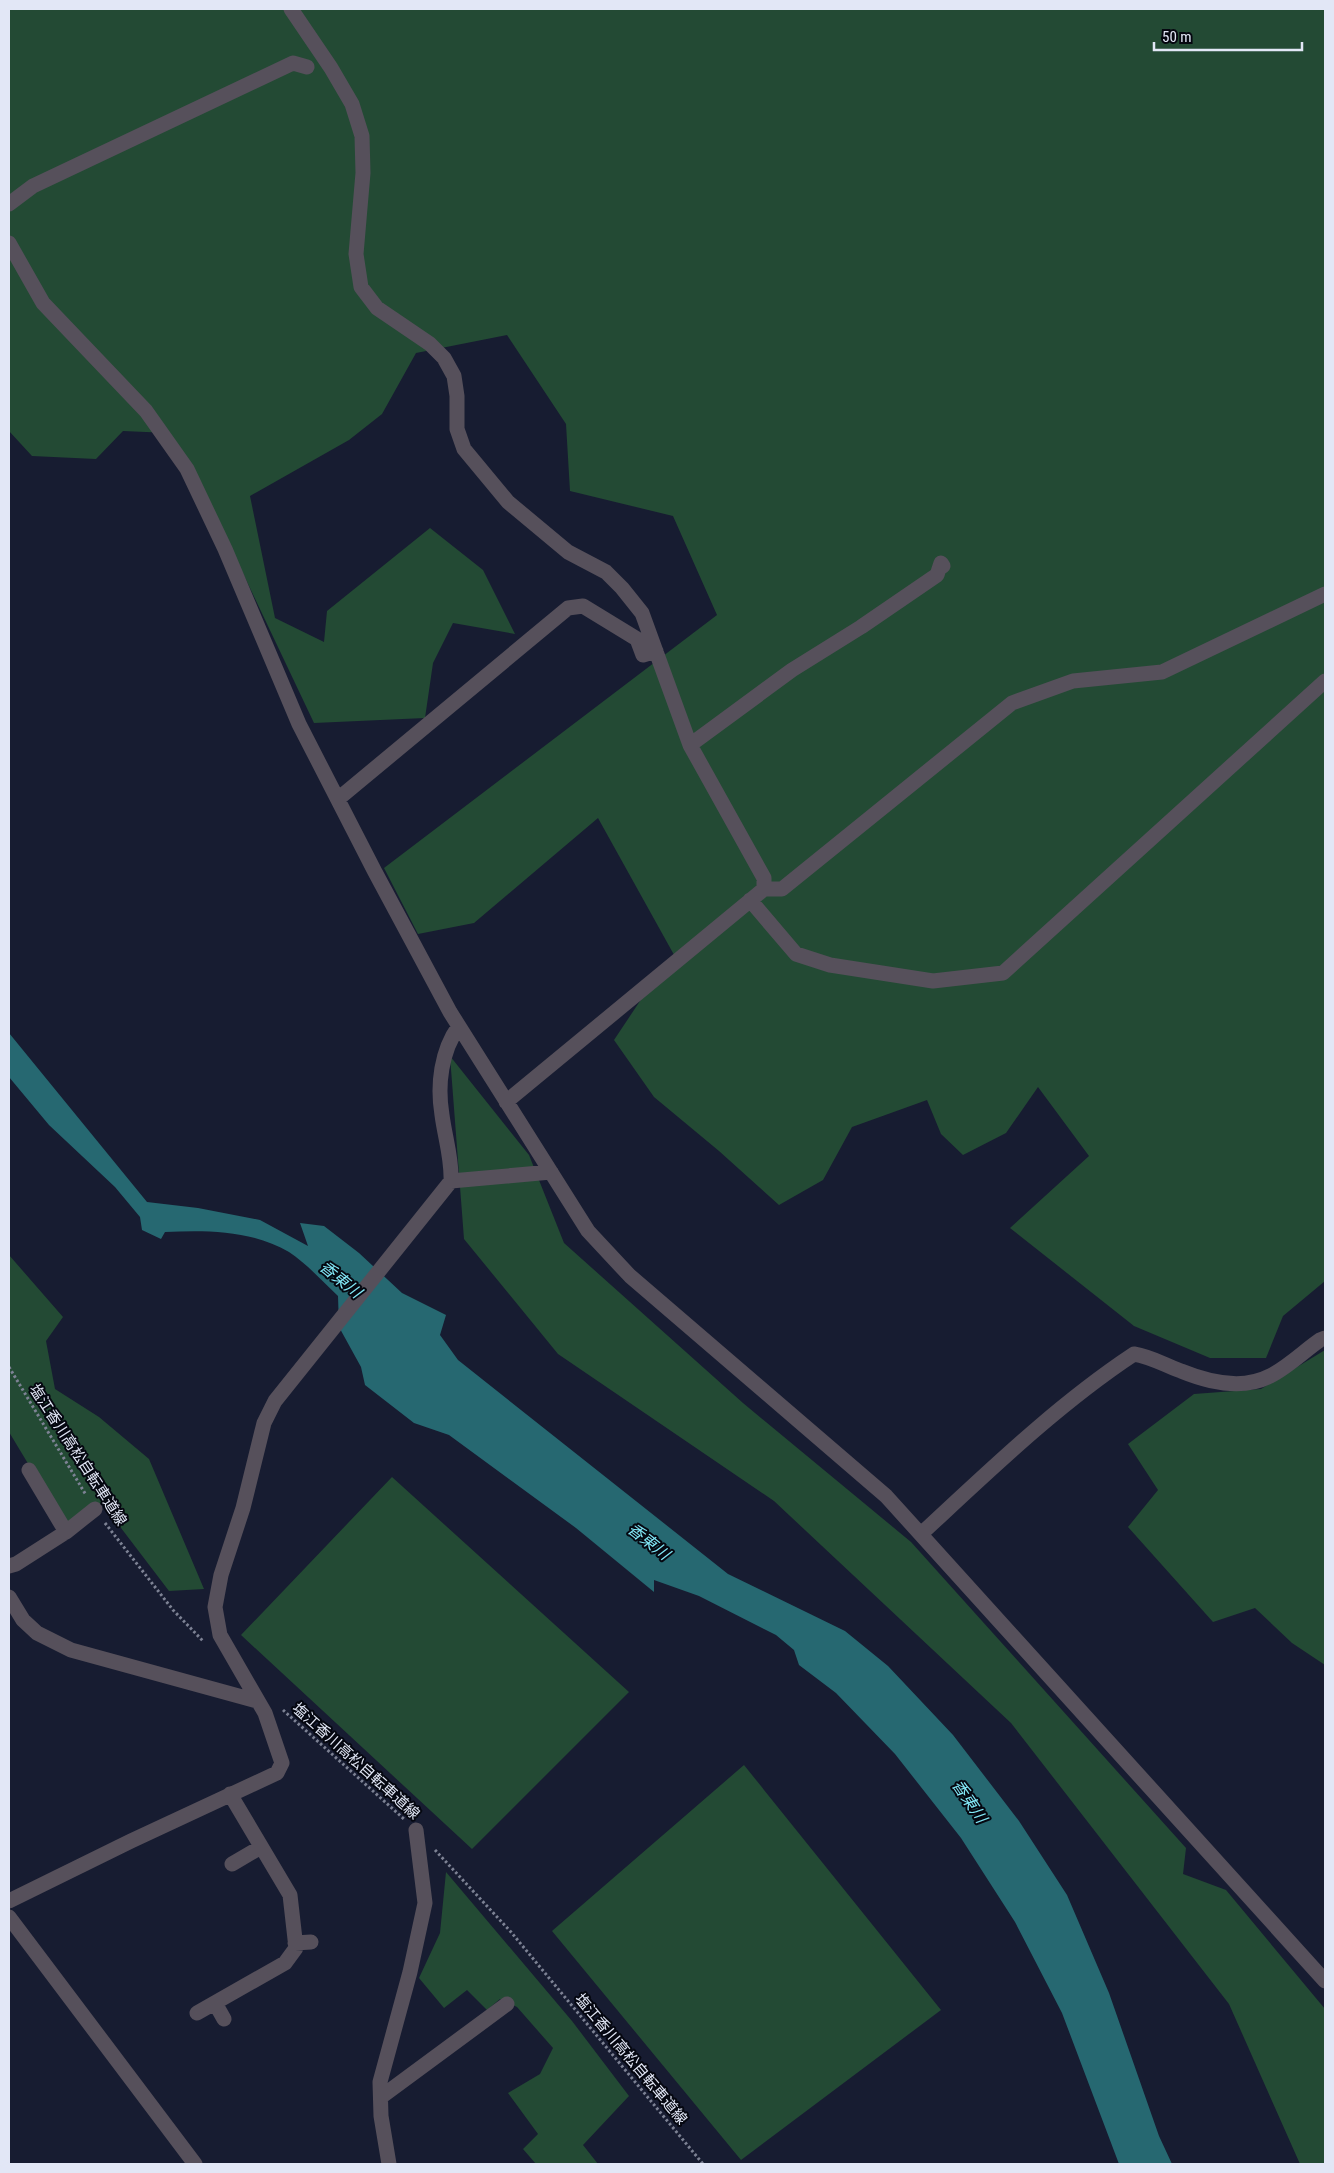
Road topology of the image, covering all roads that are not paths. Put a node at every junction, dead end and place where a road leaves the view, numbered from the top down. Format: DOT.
graph roads {
  1 [pos="291,9"];
  2 [pos="307,67"];
  3 [pos="9,204"];
  4 [pos="9,243"];
  5 [pos="943,566"];
  6 [pos="1325,594"];
  7 [pos="656,651"];
  8 [pos="1325,681"];
  9 [pos="690,745"];
  10 [pos="338,799"];
  11 [pos="764,889"];
  12 [pos="750,900"];
  13 [pos="459,1026"];
  14 [pos="506,1102"];
  15 [pos="551,1172"];
  16 [pos="451,1181"];
  17 [pos="1325,1338"];
  18 [pos="29,1470"];
  19 [pos="95,1508"];
  20 [pos="66,1532"];
  21 [pos="922,1534"];
  22 [pos="9,1566"];
  23 [pos="9,1597"];
  24 [pos="257,1701"];
  25 [pos="230,1794"];
  26 [pos="416,1830"];
  27 [pos="261,1847"];
  28 [pos="232,1864"];
  29 [pos="9,1901"];
  30 [pos="9,1917"];
  31 [pos="311,1942"];
  32 [pos="295,1944"];
  33 [pos="1325,1981"];
  34 [pos="215,2003"];
  35 [pos="507,2004"];
  36 [pos="197,2013"];
  37 [pos="224,2019"];
  38 [pos="381,2097"];
  39 [pos="194,2164"];
  40 [pos="389,2164"];
  1 -- 7 [label="street"];
  2 -- 3 [label="street"];
  4 -- 10 [label="street"];
  5 -- 9 [label="street"];
  6 -- 11 [label="street"];
  7 -- 9 [label="street"];
  7 -- 10 [label="street"];
  8 -- 12 [label="street"];
  9 -- 11 [label="street"];
  10 -- 13 [label="street"];
  11 -- 12 [label="street"];
  12 -- 14 [label="street"];
  13 -- 14 [label="street"];
  13 -- 16 [label="street"];
  14 -- 15 [label="street"];
  15 -- 16 [label="street"];
  15 -- 21 [label="street"];
  16 -- 24 [label="street"];
  17 -- 21 [label="street"];
  18 -- 20 [label="street"];
  19 -- 20 [label="street"];
  20 -- 22 [label="street"];
  21 -- 33 [label="street"];
  23 -- 24 [label="street"];
  24 -- 25 [label="street"];
  25 -- 27 [label="street"];
  25 -- 29 [label="street"];
  26 -- 38 [label="street"];
  27 -- 28 [label="street"];
  27 -- 32 [label="street"];
  30 -- 39 [label="street"];
  31 -- 32 [label="street"];
  32 -- 34 [label="street"];
  34 -- 36 [label="street"];
  34 -- 37 [label="street"];
  35 -- 38 [label="street"];
  38 -- 40 [label="street"];
}
